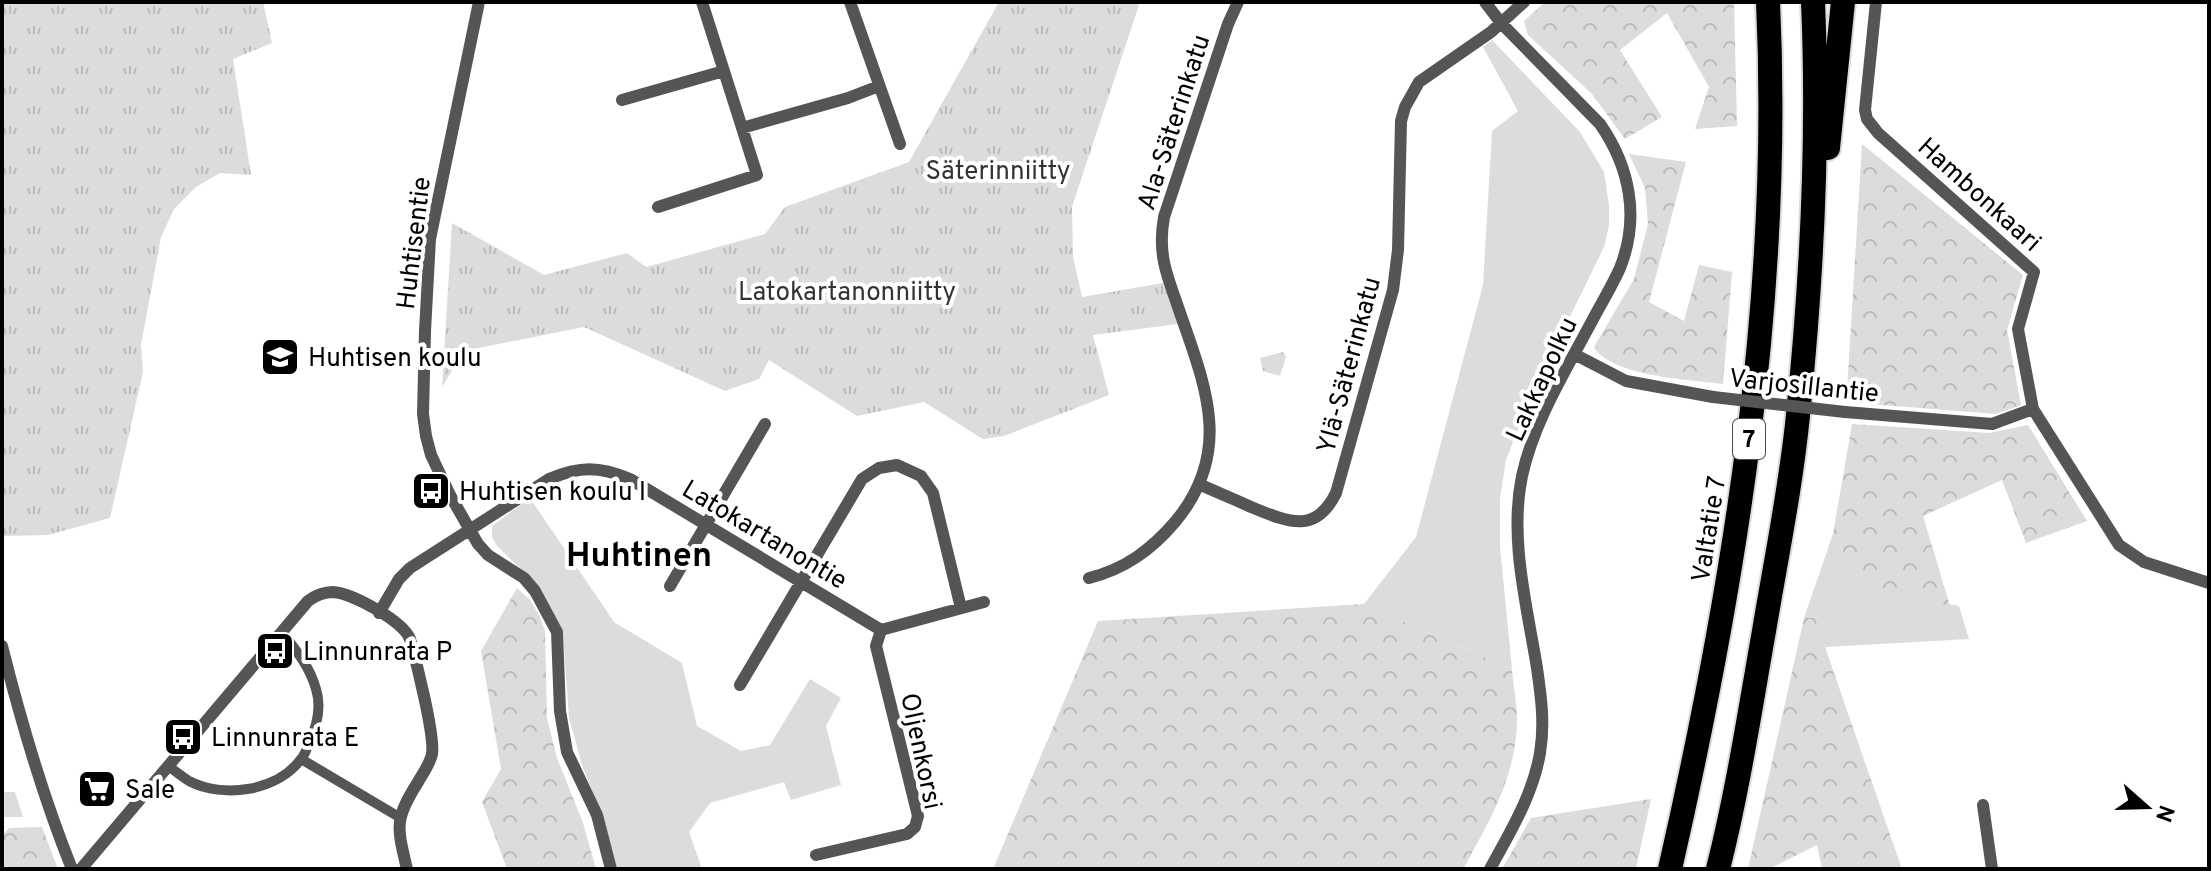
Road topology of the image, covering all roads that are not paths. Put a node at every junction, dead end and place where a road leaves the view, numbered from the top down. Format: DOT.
graph roads {
  1 [pos="479,2"];
  2 [pos="702,2"];
  3 [pos="850,2"];
  4 [pos="1238,2"];
  5 [pos="1485,2"];
  6 [pos="1524,2"];
  7 [pos="1768,2"];
  8 [pos="1813,2"];
  9 [pos="1843,2"];
  10 [pos="1876,2"];
  11 [pos="1501,23"];
  12 [pos="724,71"];
  13 [pos="879,86"];
  14 [pos="622,100"];
  15 [pos="742,128"];
  16 [pos="900,144"];
  17 [pos="658,207"];
  18 [pos="1812,241"];
  19 [pos="1574,354"];
  20 [pos="2033,409"];
  21 [pos="765,424"];
  22 [pos="1199,484"];
  23 [pos="707,525"];
  24 [pos="470,530"];
  25 [pos="1089,578"];
  26 [pos="800,581"];
  27 [pos="2209,583"];
  28 [pos="670,586"];
  29 [pos="984,602"];
  30 [pos="961,608"];
  31 [pos="379,613"];
  32 [pos="881,630"];
  33 [pos="282,632"];
  34 [pos="2,646"];
  35 [pos="740,685"];
  36 [pos="301,759"];
  37 [pos="169,767"];
  38 [pos="1688,789"];
  39 [pos="1983,805"];
  40 [pos="399,817"];
  41 [pos="816,855"];
  42 [pos="72,869"];
  43 [pos="81,869"];
  44 [pos="407,869"];
  45 [pos="611,869"];
  46 [pos="1490,869"];
  47 [pos="1662,869"];
  48 [pos="1670,869"];
  49 [pos="1718,869"];
  50 [pos="1992,869"];
  1 -- 24 [label="street, Huhtisentie"];
  2 -- 12 [label="street"];
  3 -- 13 [label="street"];
  4 -- 22 [label="street, Ala-Säterinkatu"];
  5 -- 11 [label="street, Lakkapolku"];
  6 -- 11 [label="street, Ylä-Säterinkatu"];
  7 -- 38 [label="highway, Valtatie 7 / 7"];
  8 -- 18 [label="highway, 7"];
  9 -- 18 [label="highway"];
  10 -- 20 [label="street, Hambonkaari"];
  11 -- 19 [label="street, Lakkapolku"];
  11 -- 22 [label="street, Ylä-Säterinkatu"];
  12 -- 14 [label="street"];
  12 -- 15 [label="street"];
  13 -- 15 [label="street"];
  13 -- 16 [label="street"];
  15 -- 17 [label="street"];
  18 -- 49 [label="highway, 7"];
  19 -- 20 [label="street, Varjosillantie, bridge"];
  19 -- 46 [label="street, Lakkapolku"];
  20 -- 27 [label="street, Hambonkaari"];
  21 -- 23 [label="street"];
  22 -- 25 [label="street, Ala-Säterinkatu"];
  23 -- 24 [label="street, Latokartanontie"];
  23 -- 26 [label="street, Latokartanontie"];
  23 -- 28 [label="street"];
  24 -- 31 [label="street, Latokartanontie"];
  24 -- 45 [label="street, Huhtisentie"];
  26 -- 30 [label="street"];
  26 -- 32 [label="street, Latokartanontie"];
  26 -- 35 [label="street"];
  29 -- 30 [label="street"];
  30 -- 32 [label="street"];
  31 -- 33 [label="street"];
  31 -- 40 [label="street"];
  32 -- 41 [label="street, Oljenkorsi"];
  33 -- 36 [label="street"];
  33 -- 37 [label="street"];
  34 -- 42 [label="street"];
  36 -- 37 [label="street"];
  36 -- 40 [label="street"];
  37 -- 43 [label="street"];
  38 -- 47 [label="highway"];
  38 -- 48 [label="highway, Valtatie 7 / 7"];
  39 -- 50 [label="street"];
  40 -- 44 [label="street"];
}
